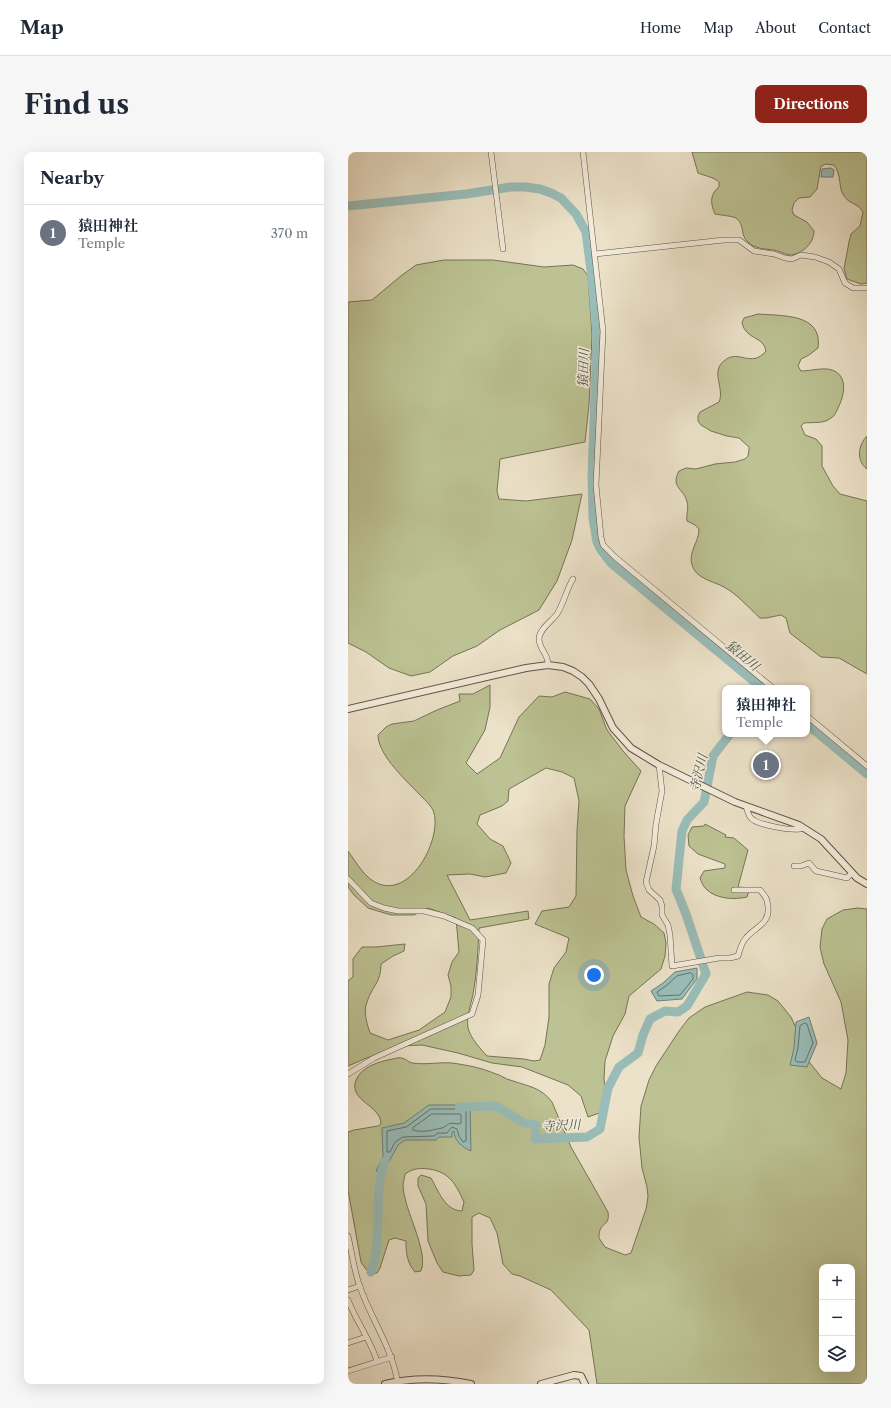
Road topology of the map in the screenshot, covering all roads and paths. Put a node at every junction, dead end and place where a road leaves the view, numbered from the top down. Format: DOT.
graph roads {
  1 [pos="491,152"];
  2 [pos="583,152"];
  3 [pos="503,249"];
  4 [pos="595,254"];
  5 [pos="867,288"];
  6 [pos="573,579"];
  7 [pos="548,665"];
  8 [pos="769,685"];
  9 [pos="348,709"];
  10 [pos="810,718"];
  11 [pos="659,765"];
  12 [pos="867,766"];
  13 [pos="746,806"];
  14 [pos="803,828"];
  15 [pos="794,866"];
  16 [pos="852,873"];
  17 [pos="348,879"];
  18 [pos="867,884"];
  19 [pos="734,890"];
  20 [pos="348,1074"];
  21 [pos="348,1236"];
  22 [pos="360,1286"];
  23 [pos="348,1290"];
  24 [pos="348,1300"];
  25 [pos="350,1315"];
  26 [pos="366,1337"];
  27 [pos="348,1343"];
  28 [pos="392,1357"];
  29 [pos="377,1361"];
  30 [pos="348,1371"];
  31 [pos="398,1382"];
  32 [pos="385,1384"];
  33 [pos="471,1384"];
  34 [pos="541,1384"];
  35 [pos="585,1384"];
  1 -- 3 [label="street"];
  2 -- 4 [label="street"];
  4 -- 5 [label="street"];
  4 -- 8 [label="street"];
  6 -- 7 [label="street"];
  7 -- 9 [label="street"];
  7 -- 11 [label="street"];
  10 -- 12 [label="street"];
  11 -- 13 [label="street"];
  11 -- 19 [label="street"];
  13 -- 14 [label="street"];
  13 -- 14 [label="street"];
  14 -- 16 [label="street"];
  15 -- 16 [label="street"];
  16 -- 18 [label="street"];
  17 -- 20 [label="street"];
  21 -- 22 [label="street"];
  22 -- 23 [label="street"];
  22 -- 28 [label="street"];
  24 -- 25 [label="street"];
  25 -- 26 [label="street"];
  26 -- 27 [label="street"];
  26 -- 29 [label="street"];
  28 -- 29 [label="street"];
  28 -- 31 [label="street"];
  29 -- 30 [label="street"];
  31 -- 32 [label="street"];
  31 -- 33 [label="street"];
  34 -- 35 [label="street"];
}
